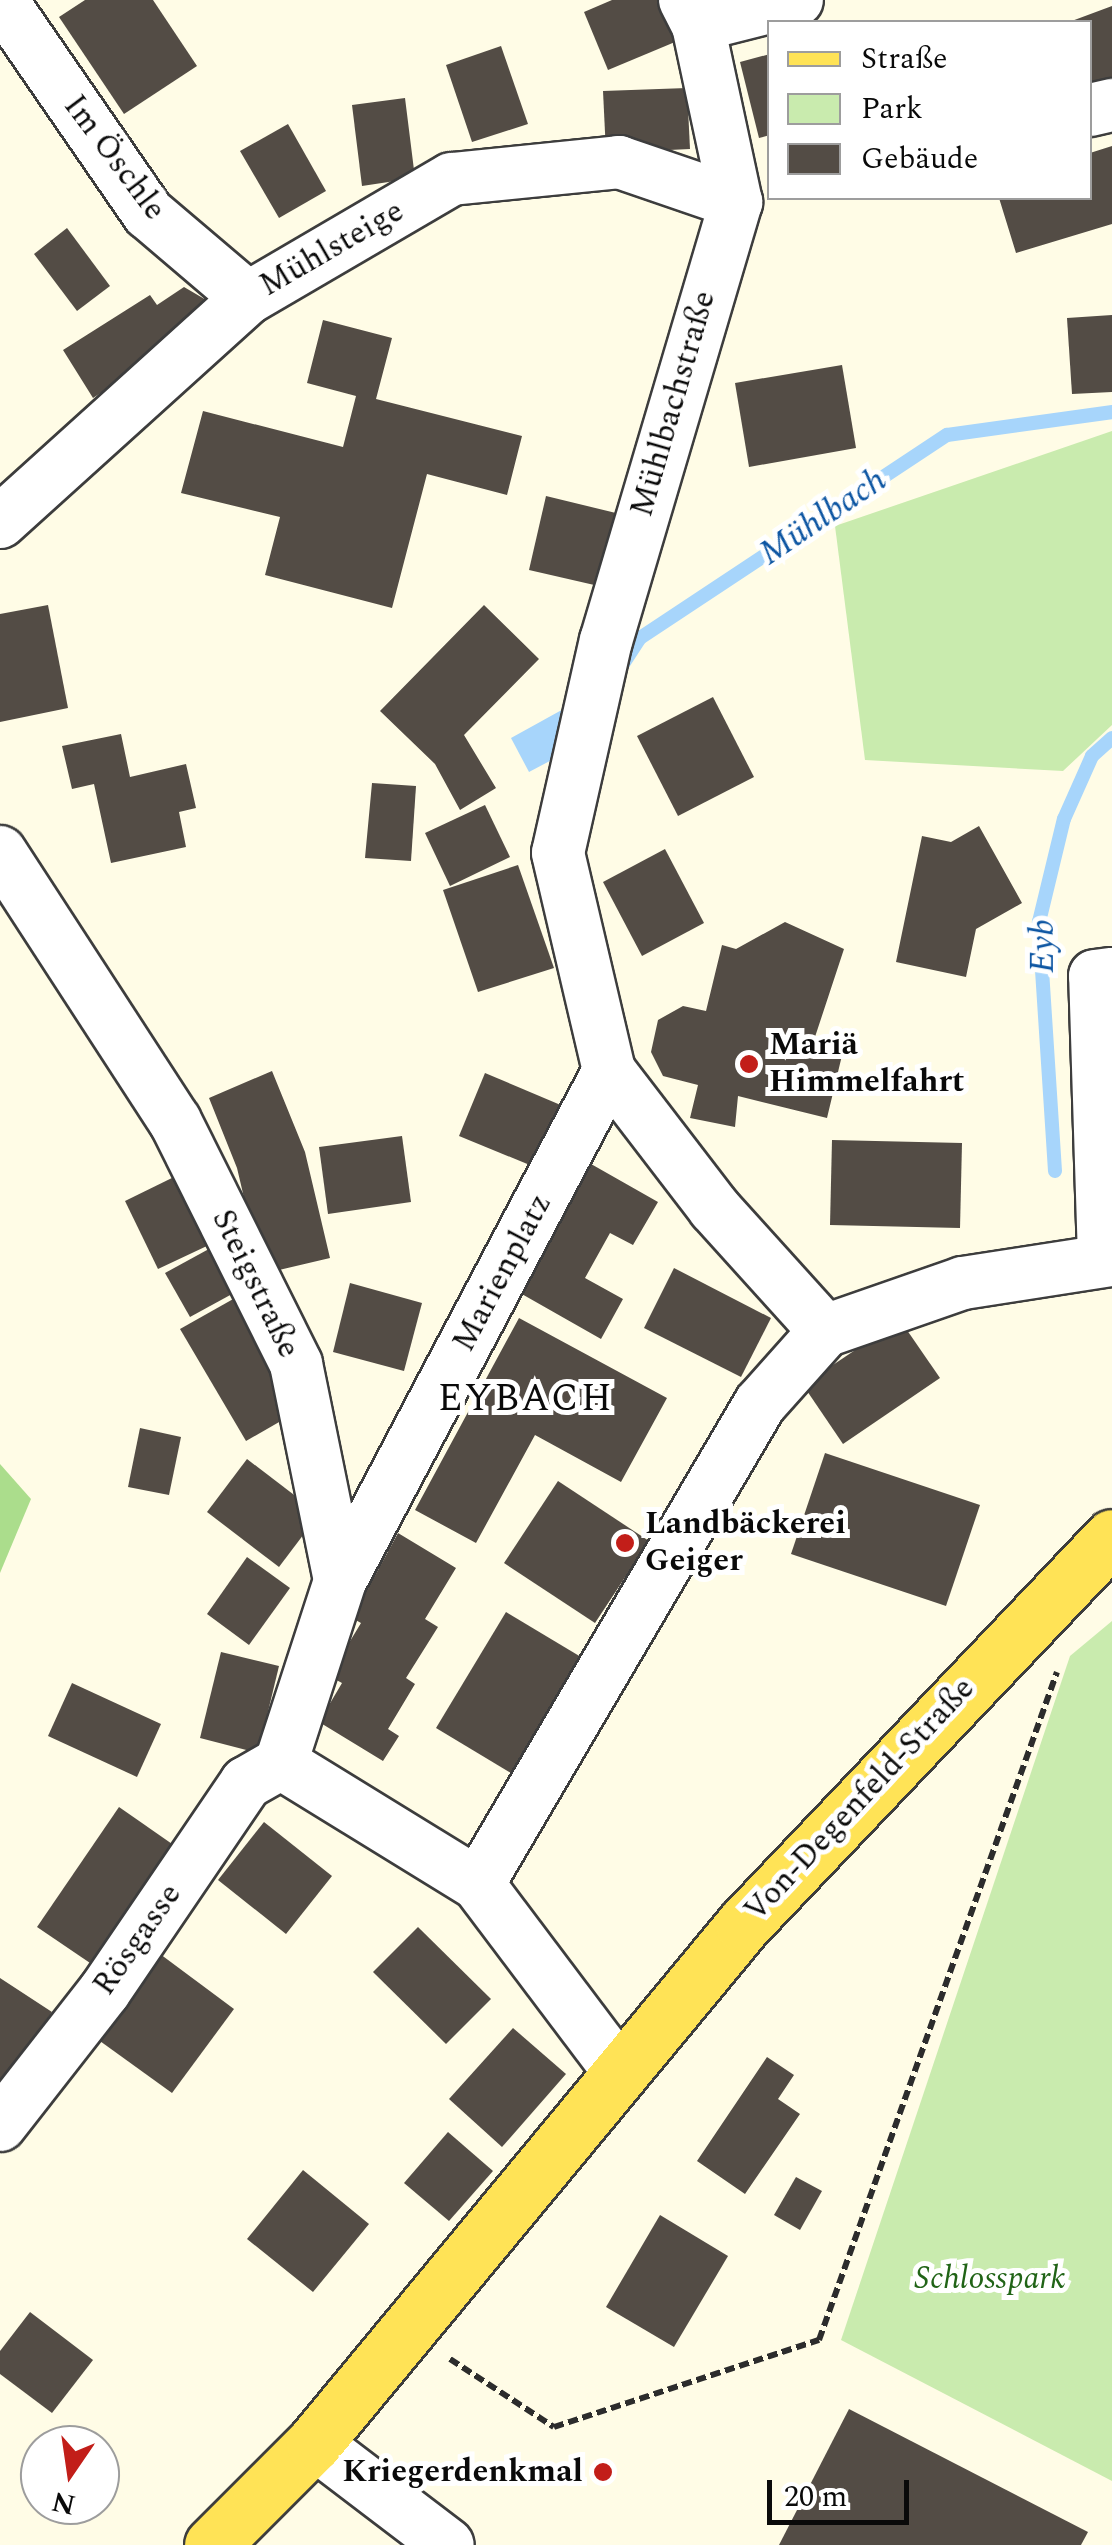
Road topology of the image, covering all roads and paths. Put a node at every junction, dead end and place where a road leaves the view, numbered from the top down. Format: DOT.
graph roads {
  1 [pos="1,0"];
  2 [pos="796,0"];
  3 [pos="692,12"];
  4 [pos="753,197"];
  5 [pos="248,298"];
  6 [pos="0,522"];
  7 [pos="0,852"];
  8 [pos="1112,974"];
  9 [pos="610,1071"];
  10 [pos="1108,1259"];
  11 [pos="825,1331"];
  12 [pos="1112,1537"];
  13 [pos="340,1581"];
  14 [pos="1061,1658"];
  15 [pos="282,1763"];
  16 [pos="478,1884"];
  17 [pos="621,2074"];
  18 [pos="0,2126"];
  19 [pos="406,2331"];
  20 [pos="314,2444"];
  21 [pos="212,2545"];
  22 [pos="448,2545"];
  1 -- 5 [label="street, Im Öschle"];
  2 -- 3 [label="street"];
  3 -- 4 [label="street"];
  4 -- 5 [label="street, Mühlsteige"];
  4 -- 9 [label="street, Mühlbachstraße"];
  5 -- 6 [label="street, Mühlsteige"];
  7 -- 13 [label="street, Steigstraße"];
  8 -- 10 [label="street"];
  9 -- 11 [label="street"];
  9 -- 13 [label="street, Marienplatz"];
  10 -- 11 [label="street"];
  11 -- 16 [label="street"];
  12 -- 17 [label="main road, Von-Degenfeld-Straße"];
  13 -- 15 [label="street, Steigstraße"];
  14 -- 19 [label="path"];
  15 -- 16 [label="street"];
  15 -- 18 [label="street, Rösgasse"];
  16 -- 17 [label="street"];
  17 -- 19 [label="main road, Von-Degenfeld-Straße"];
  19 -- 20 [label="main road, Von-Degenfeld-Straße"];
  20 -- 21 [label="main road, Von-Degenfeld-Straße"];
  20 -- 22 [label="street"];
}
